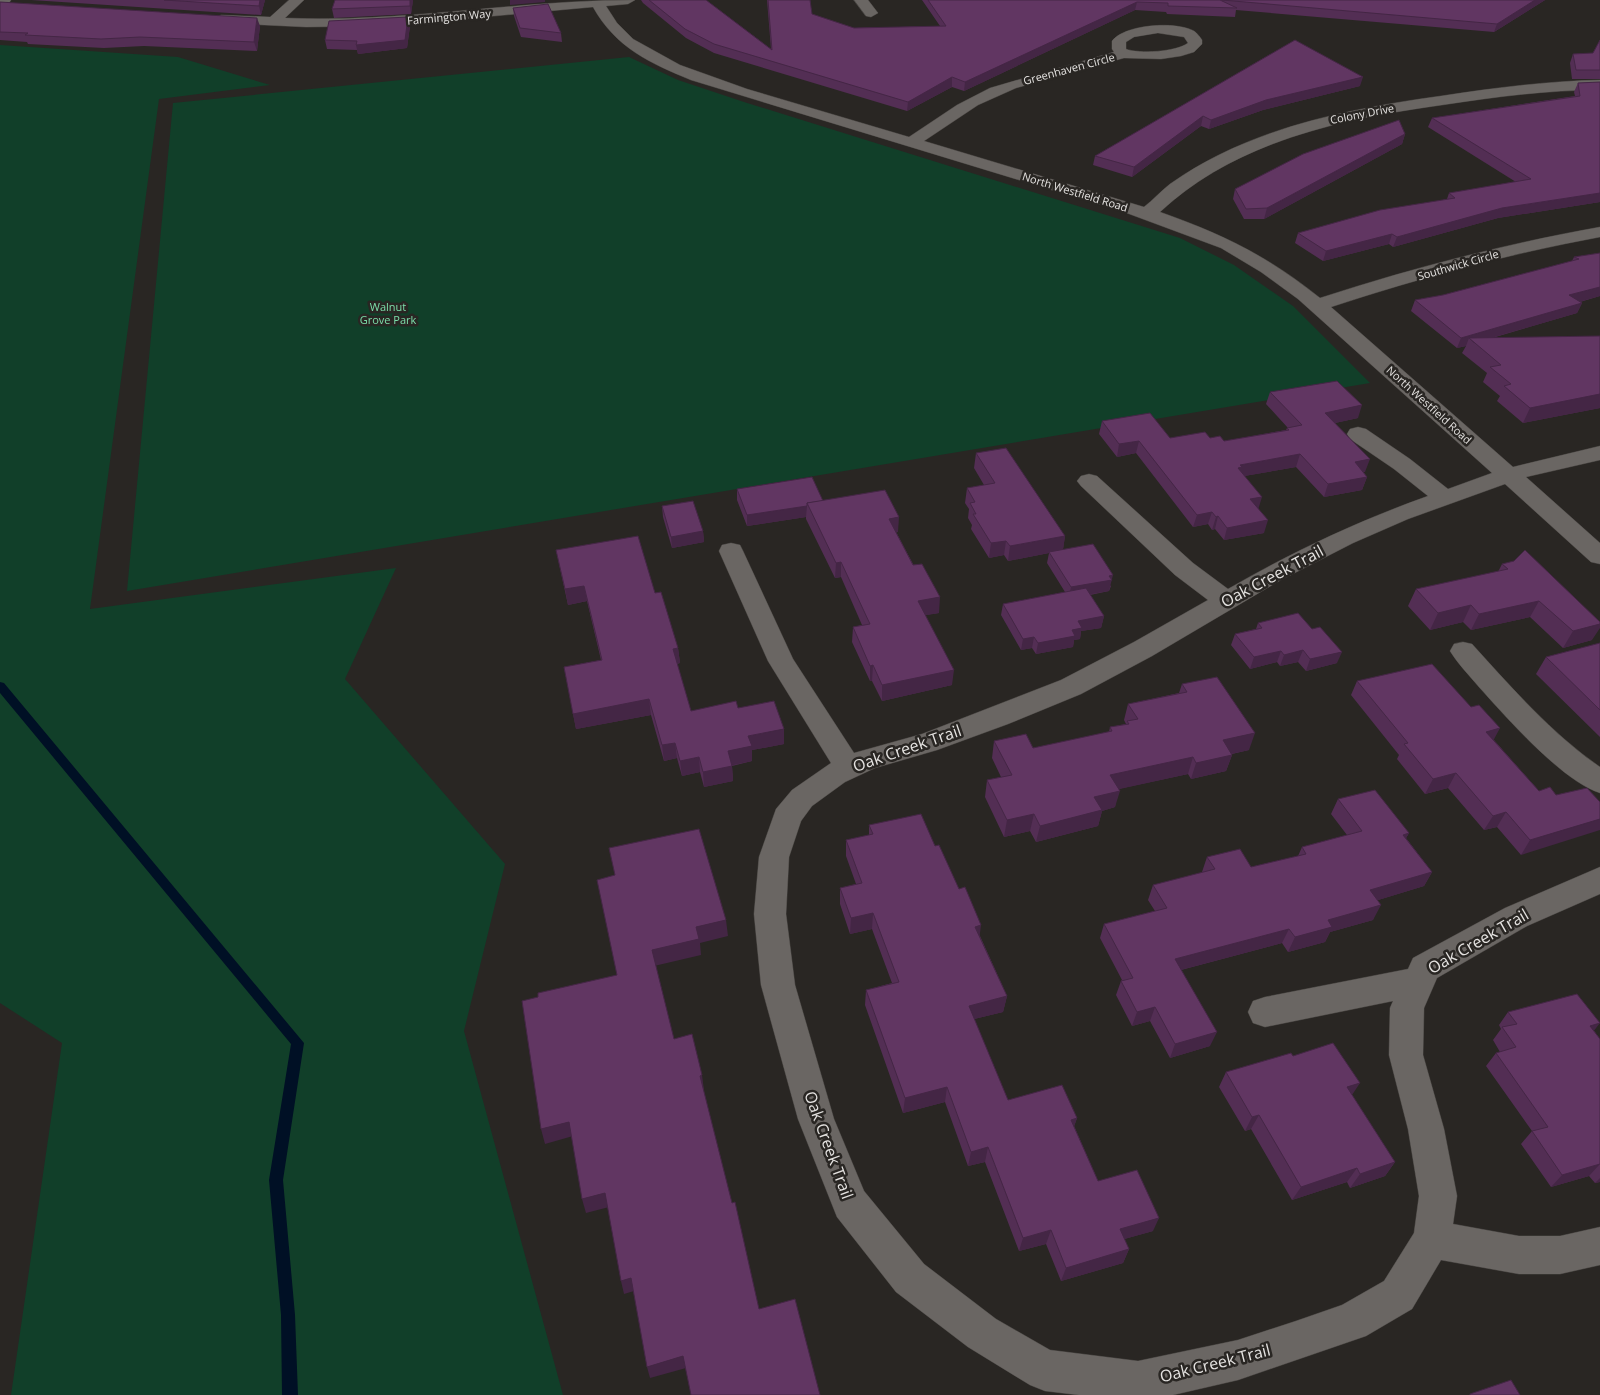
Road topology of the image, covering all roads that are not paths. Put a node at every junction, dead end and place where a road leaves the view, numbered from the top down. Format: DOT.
graph roads {
  1 [pos="4,0"];
  2 [pos="297,0"];
  3 [pos="628,0"];
  4 [pos="861,0"];
  5 [pos="597,2"];
  6 [pos="0,3"];
  7 [pos="18,4"];
  8 [pos="871,13"];
  9 [pos="209,19"];
  10 [pos="274,21"];
  11 [pos="1123,54"];
  12 [pos="1600,85"];
  13 [pos="910,143"];
  14 [pos="1147,214"];
  15 [pos="1600,232"];
  16 [pos="1317,306"];
  17 [pos="1358,434"];
  18 [pos="1600,453"];
  19 [pos="1507,474"];
  20 [pos="1088,482"];
  21 [pos="1445,498"];
  22 [pos="732,552"];
  23 [pos="1600,556"];
  24 [pos="1226,600"];
  25 [pos="1463,651"];
  26 [pos="849,768"];
  27 [pos="1600,782"];
  28 [pos="1600,880"];
  29 [pos="1420,981"];
  30 [pos="1265,1012"];
  31 [pos="1432,1239"];
  32 [pos="1600,1246"];
  1 -- 6 [label="street"];
  2 -- 10 [label="street"];
  3 -- 5 [label="street, Farmington Way"];
  4 -- 8 [label="street"];
  5 -- 10 [label="street, Farmington Way"];
  5 -- 13 [label="street, North Westfield Road"];
  6 -- 7 [label="street"];
  9 -- 10 [label="street, Farmington Way"];
  11 -- 13 [label="street, Greenhaven Circle"];
  12 -- 14 [label="street, Colony Drive"];
  13 -- 14 [label="street, North Westfield Road"];
  14 -- 16 [label="street, North Westfield Road"];
  15 -- 16 [label="street, Southwick Circle"];
  16 -- 19 [label="street, North Westfield Road"];
  17 -- 21 [label="street"];
  18 -- 19 [label="street, Oak Creek Trail"];
  19 -- 21 [label="street, Oak Creek Trail"];
  19 -- 23 [label="street, North Westfield Road"];
  20 -- 24 [label="street"];
  21 -- 24 [label="street, Oak Creek Trail"];
  22 -- 26 [label="street"];
  24 -- 26 [label="street, Oak Creek Trail"];
  25 -- 27 [label="street"];
  26 -- 31 [label="street, Oak Creek Trail"];
  28 -- 29 [label="street, Oak Creek Trail"];
  29 -- 30 [label="street"];
  29 -- 31 [label="street, Oak Creek Trail"];
  31 -- 32 [label="street"];
}
